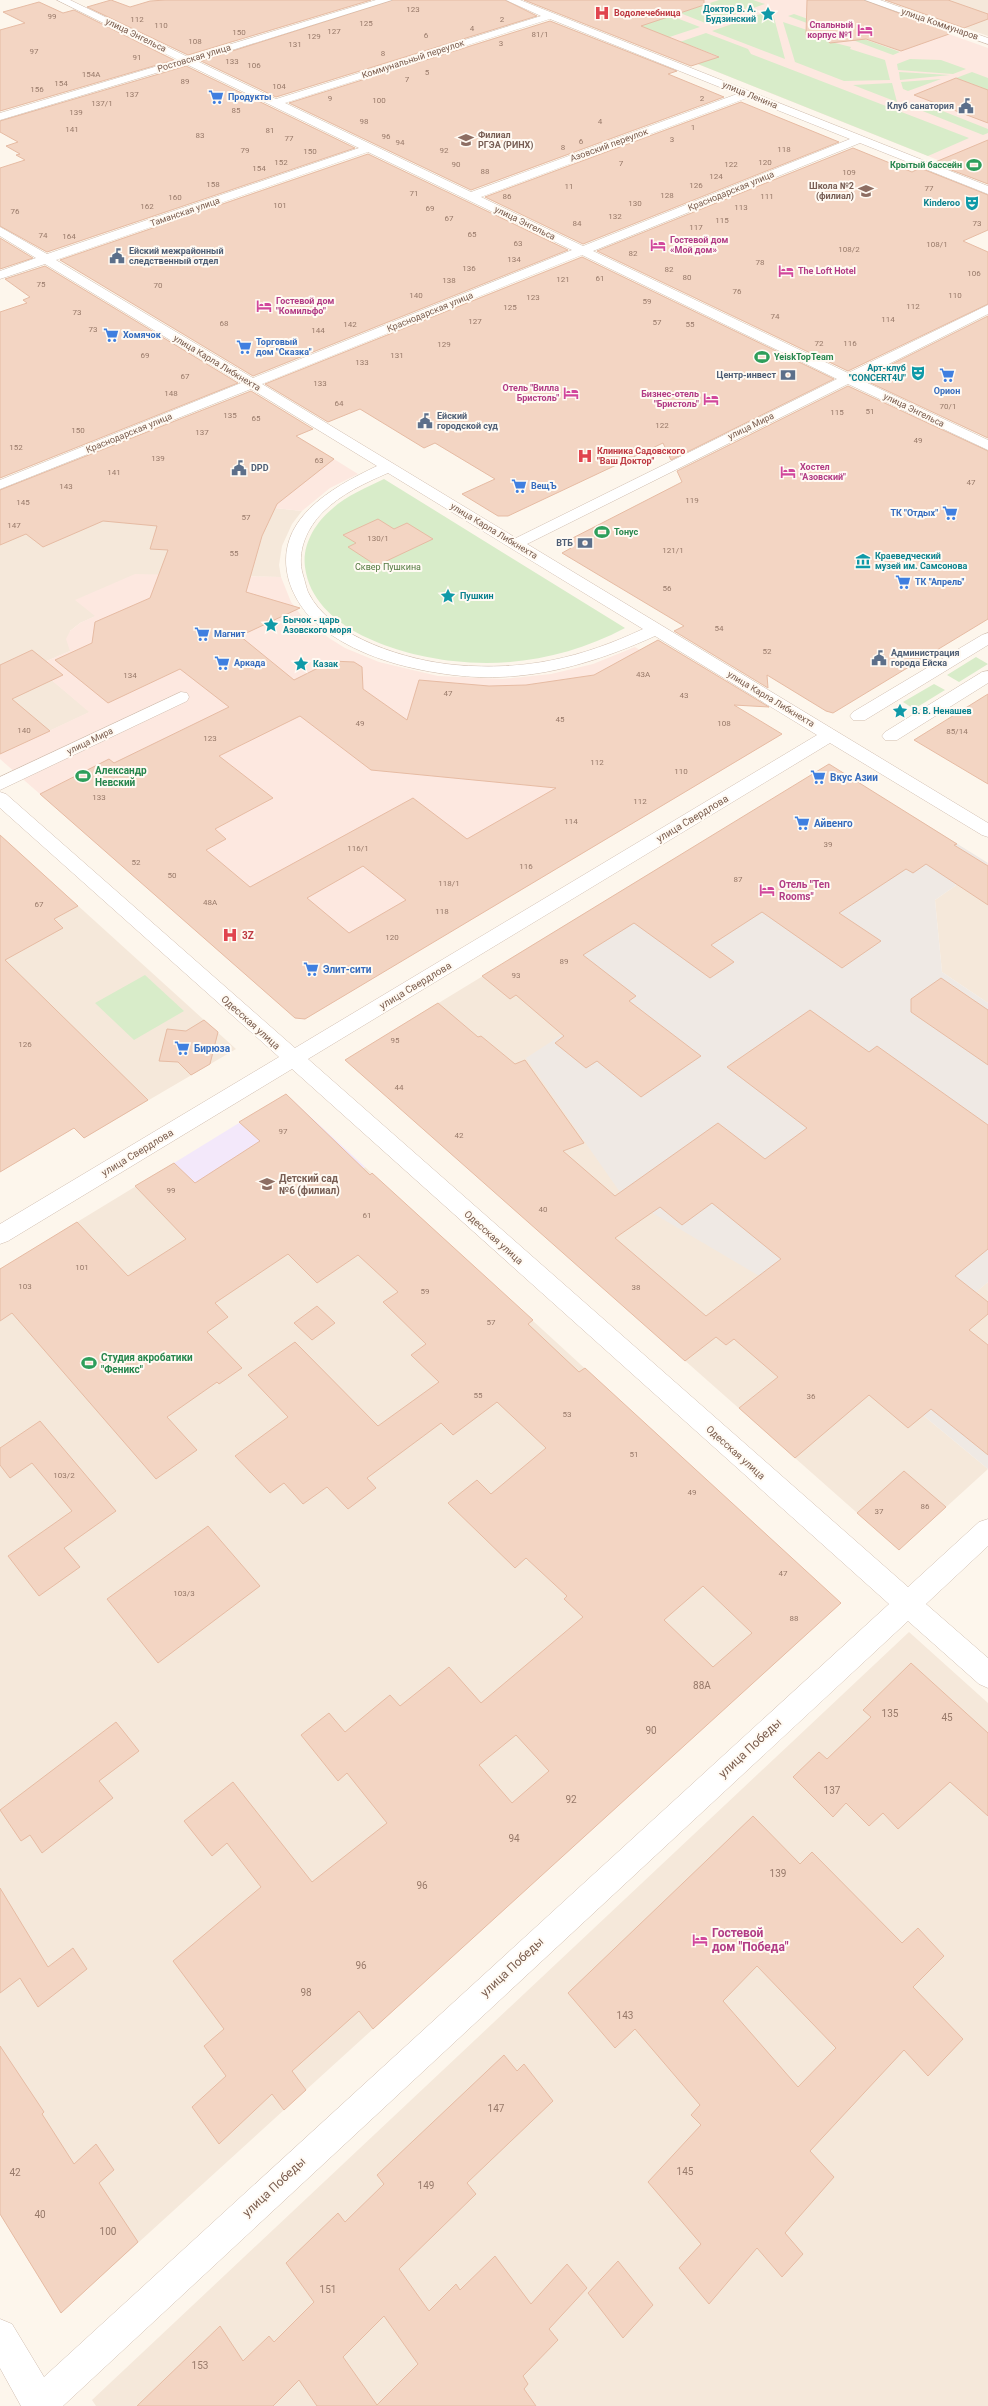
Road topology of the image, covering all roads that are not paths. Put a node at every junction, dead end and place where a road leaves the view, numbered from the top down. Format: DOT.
graph roads {
  1 [pos="62,0"];
  2 [pos="388,0"];
  3 [pos="511,0"];
  4 [pos="870,0"];
  5 [pos="550,16"];
  6 [pos="988,41"];
  7 [pos="188,60"];
  8 [pos="747,94"];
  9 [pos="275,103"];
  10 [pos="0,117"];
  11 [pos="860,139"];
  12 [pos="369,148"];
  13 [pos="988,190"];
  14 [pos="470,197"];
  15 [pos="0,230"];
  16 [pos="583,251"];
  17 [pos="47,259"];
  18 [pos="0,275"];
  19 [pos="988,309"];
  20 [pos="848,378"];
  21 [pos="252,384"];
  22 [pos="988,446"];
  23 [pos="388,467"];
  24 [pos="0,485"];
  25 [pos="515,544"];
  26 [pos="656,629"];
  27 [pos="988,638"];
  28 [pos="988,676"];
  29 [pos="181,698"];
  30 [pos="859,716"];
  31 [pos="830,735"];
  32 [pos="891,736"];
  33 [pos="0,784"];
  34 [pos="0,798"];
  35 [pos="988,831"];
  36 [pos="293,1058"];
  37 [pos="0,1235"];
  38 [pos="988,1530"];
  39 [pos="907,1604"];
  40 [pos="988,1675"];
  41 [pos="0,2336"];
  42 [pos="40,2405"];
  1 -- 7 [label="street, улица Энгельса"];
  2 -- 7 [label="street, Ростовская улица"];
  3 -- 5 [label="street, улица Ленина"];
  4 -- 6 [label="street, улица Коммунаров"];
  5 -- 8 [label="street, улица Ленина"];
  5 -- 9 [label="street, Коммунальный переулок"];
  7 -- 9 [label="street, улица Энгельса"];
  7 -- 10 [label="street, Ростовская улица"];
  8 -- 11 [label="street, улица Ленина"];
  8 -- 14 [label="street, Азовский переулок"];
  9 -- 12 [label="street, улица Энгельса"];
  11 -- 13 [label="street, улица Ленина"];
  11 -- 16 [label="street, Краснодарская улица"];
  12 -- 14 [label="street, улица Энгельса"];
  12 -- 17 [label="street, Таманская улица"];
  14 -- 16 [label="street, улица Энгельса"];
  15 -- 17 [label="street, улица Карла Либкнехта"];
  16 -- 20 [label="street, улица Энгельса"];
  16 -- 21 [label="street, Краснодарская улица"];
  17 -- 18 [label="street, Таманская улица"];
  17 -- 21 [label="street, улица Карла Либкнехта"];
  19 -- 20 [label="street, улица Мира"];
  20 -- 22 [label="street, улица Энгельса"];
  20 -- 25 [label="street, улица Мира"];
  21 -- 23 [label="street, улица Карла Либкнехта"];
  21 -- 24 [label="street, Краснодарская улица"];
  23 -- 25 [label="street, улица Карла Либкнехта"];
  23 -- 26 [label="street"];
  25 -- 26 [label="street, улица Карла Либкнехта"];
  26 -- 31 [label="street, улица Карла Либкнехта"];
  27 -- 30 [label="street"];
  28 -- 32 [label="street"];
  29 -- 33 [label="street, улица Мира"];
  31 -- 35 [label="street, улица Карла Либкнехта"];
  31 -- 36 [label="street, улица Свердлова"];
  34 -- 36 [label="street, Одесская улица"];
  36 -- 37 [label="street, улица Свердлова"];
  36 -- 39 [label="street, Одесская улица"];
  38 -- 39 [label="street, улица Победы"];
  39 -- 40 [label="street, Одесская улица"];
  39 -- 42 [label="street, улица Победы"];
  41 -- 42 [label="street"];
}
